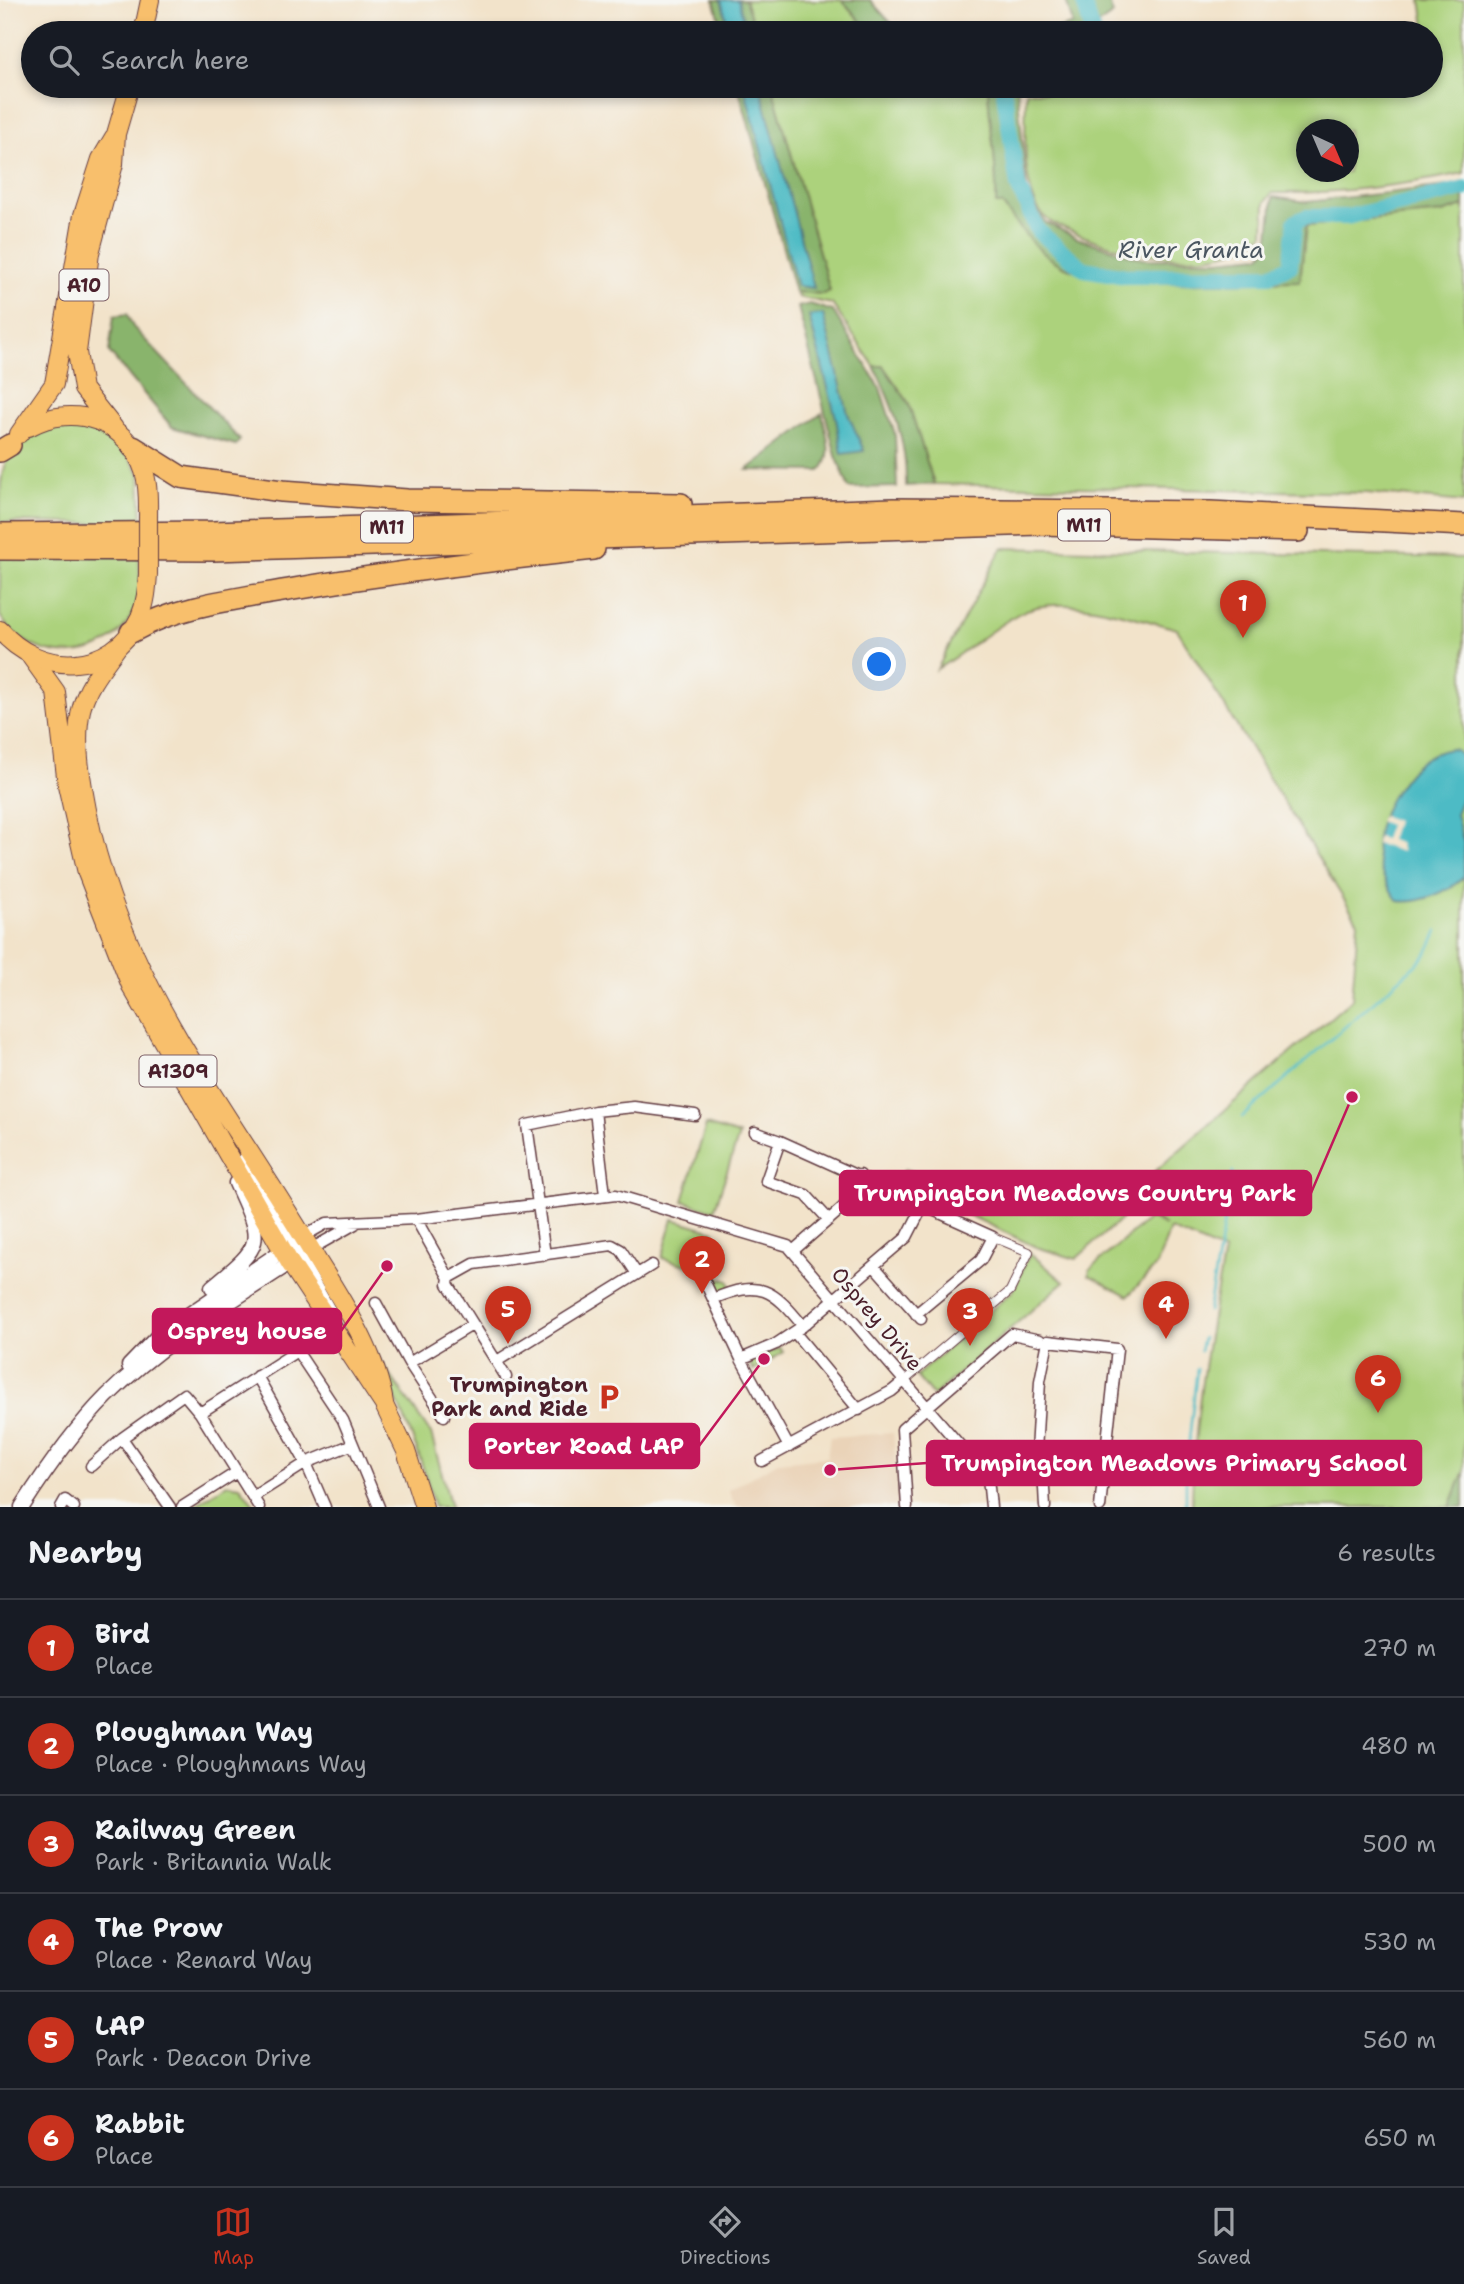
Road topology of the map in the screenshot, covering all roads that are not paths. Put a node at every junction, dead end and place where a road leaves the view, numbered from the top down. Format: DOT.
graph roads {
  1 [pos="150,0"];
  2 [pos="146,21"];
  3 [pos="126,98"];
  4 [pos="116,134"];
  5 [pos="114,428"];
  6 [pos="7,447"];
  7 [pos="133,447"];
  8 [pos="775,513"];
  9 [pos="1464,525"];
  10 [pos="703,533"];
  11 [pos="0,534"];
  12 [pos="1464,538"];
  13 [pos="0,549"];
  14 [pos="0,630"];
  15 [pos="124,639"];
  16 [pos="31,657"];
  17 [pos="595,1111"];
  18 [pos="695,1115"];
  19 [pos="212,1130"];
  20 [pos="755,1132"];
  21 [pos="780,1141"];
  22 [pos="860,1175"];
  23 [pos="605,1195"];
  24 [pos="924,1204"];
  25 [pos="538,1205"];
  26 [pos="415,1219"];
  27 [pos="829,1220"];
  28 [pos="357,1223"];
  29 [pos="993,1237"];
  30 [pos="299,1246"];
  31 [pos="794,1250"];
  32 [pos="545,1255"];
  33 [pos="652,1265"];
  34 [pos="874,1266"];
  35 [pos="636,1274"];
  36 [pos="449,1278"];
  37 [pos="704,1280"];
  38 [pos="713,1299"];
  39 [pos="835,1299"];
  40 [pos="376,1303"];
  41 [pos="472,1325"];
  42 [pos="799,1330"];
  43 [pos="159,1335"];
  44 [pos="1040,1340"];
  45 [pos="741,1359"];
  46 [pos="497,1361"];
  47 [pos="409,1363"];
  48 [pos="257,1376"];
  49 [pos="506,1377"];
  50 [pos="904,1381"];
  51 [pos="105,1398"];
  52 [pos="384,1405"];
  53 [pos="928,1407"];
  54 [pos="859,1410"];
  55 [pos="200,1413"];
  56 [pos="444,1416"];
  57 [pos="122,1438"];
  58 [pos="353,1444"];
  59 [pos="789,1447"];
  60 [pos="762,1461"];
  61 [pos="306,1463"];
  62 [pos="91,1466"];
  63 [pos="1039,1469"];
  64 [pos="237,1472"];
  65 [pos="1101,1475"];
  66 [pos="988,1478"];
  67 [pos="254,1496"];
  68 [pos="377,1503"];
  69 [pos="22,1507"];
  70 [pos="61,1507"];
  71 [pos="74,1507"];
  72 [pos="170,1507"];
  73 [pos="182,1507"];
  74 [pos="259,1507"];
  75 [pos="325,1507"];
  76 [pos="424,1507"];
  77 [pos="907,1507"];
  78 [pos="991,1507"];
  79 [pos="1045,1507"];
  80 [pos="1100,1507"];
  1 -- 2 [label="main road"];
  3 -- 4 [label="main road, A10"];
  4 -- 5 [label="main road, A10"];
  4 -- 6 [label="main road, A10"];
  5 -- 6 [label="main road"];
  5 -- 7 [label="main road"];
  7 -- 8 [label="highway, M11"];
  7 -- 15 [label="main road, bridge"];
  8 -- 9 [label="highway, M11"];
  8 -- 11 [label="highway, M11"];
  10 -- 12 [label="highway, M11"];
  10 -- 13 [label="highway, M11"];
  10 -- 15 [label="highway, M11"];
  14 -- 16 [label="main road"];
  15 -- 16 [label="main road"];
  15 -- 30 [label="main road, A1309"];
  16 -- 19 [label="main road, A1309"];
  17 -- 18 [label="street"];
  17 -- 23 [label="street"];
  17 -- 25 [label="street"];
  19 -- 30 [label="main road, A1309"];
  19 -- 43 [label="street"];
  20 -- 21 [label="street"];
  21 -- 22 [label="street"];
  21 -- 27 [label="street"];
  22 -- 24 [label="street"];
  22 -- 27 [label="street"];
  23 -- 25 [label="street"];
  23 -- 31 [label="street"];
  24 -- 29 [label="street"];
  24 -- 34 [label="street"];
  25 -- 26 [label="street"];
  25 -- 32 [label="street"];
  26 -- 28 [label="street"];
  26 -- 36 [label="street"];
  27 -- 31 [label="street"];
  28 -- 30 [label="street"];
  28 -- 30 [label="street"];
  29 -- 34 [label="street"];
  29 -- 50 [label="street"];
  30 -- 43 [label="street"];
  30 -- 51 [label="street"];
  30 -- 52 [label="main road, A1309"];
  30 -- 52 [label="main road, A1309"];
  31 -- 39 [label="street, Osprey Drive"];
  32 -- 35 [label="street"];
  32 -- 36 [label="street"];
  33 -- 35 [label="street"];
  34 -- 39 [label="street"];
  35 -- 46 [label="street"];
  36 -- 41 [label="street"];
  37 -- 38 [label="street"];
  38 -- 42 [label="street"];
  38 -- 45 [label="street"];
  39 -- 42 [label="street"];
  39 -- 50 [label="street, Osprey Drive"];
  40 -- 47 [label="street"];
  41 -- 46 [label="street"];
  41 -- 47 [label="street"];
  42 -- 45 [label="street"];
  42 -- 54 [label="street"];
  43 -- 51 [label="street"];
  44 -- 53 [label="street"];
  45 -- 59 [label="street"];
  46 -- 49 [label="street"];
  47 -- 56 [label="street"];
  48 -- 55 [label="street"];
  48 -- 58 [label="street"];
  48 -- 61 [label="street"];
  50 -- 53 [label="street, Osprey Drive"];
  50 -- 54 [label="street"];
  51 -- 69 [label="street"];
  52 -- 76 [label="main road, A1309"];
  53 -- 66 [label="street, Osprey Drive"];
  53 -- 77 [label="street"];
  54 -- 59 [label="street"];
  55 -- 57 [label="street"];
  55 -- 64 [label="street"];
  57 -- 62 [label="street"];
  57 -- 72 [label="street"];
  58 -- 61 [label="street"];
  58 -- 68 [label="street"];
  59 -- 60 [label="street"];
  61 -- 67 [label="street"];
  61 -- 75 [label="street"];
  63 -- 65 [label="street"];
  63 -- 65 [label="street"];
  63 -- 66 [label="street"];
  63 -- 79 [label="street"];
  64 -- 67 [label="street"];
  64 -- 73 [label="street"];
  65 -- 80 [label="street"];
  66 -- 78 [label="street"];
  67 -- 74 [label="street"];
  70 -- 71 [label="street"];
}
